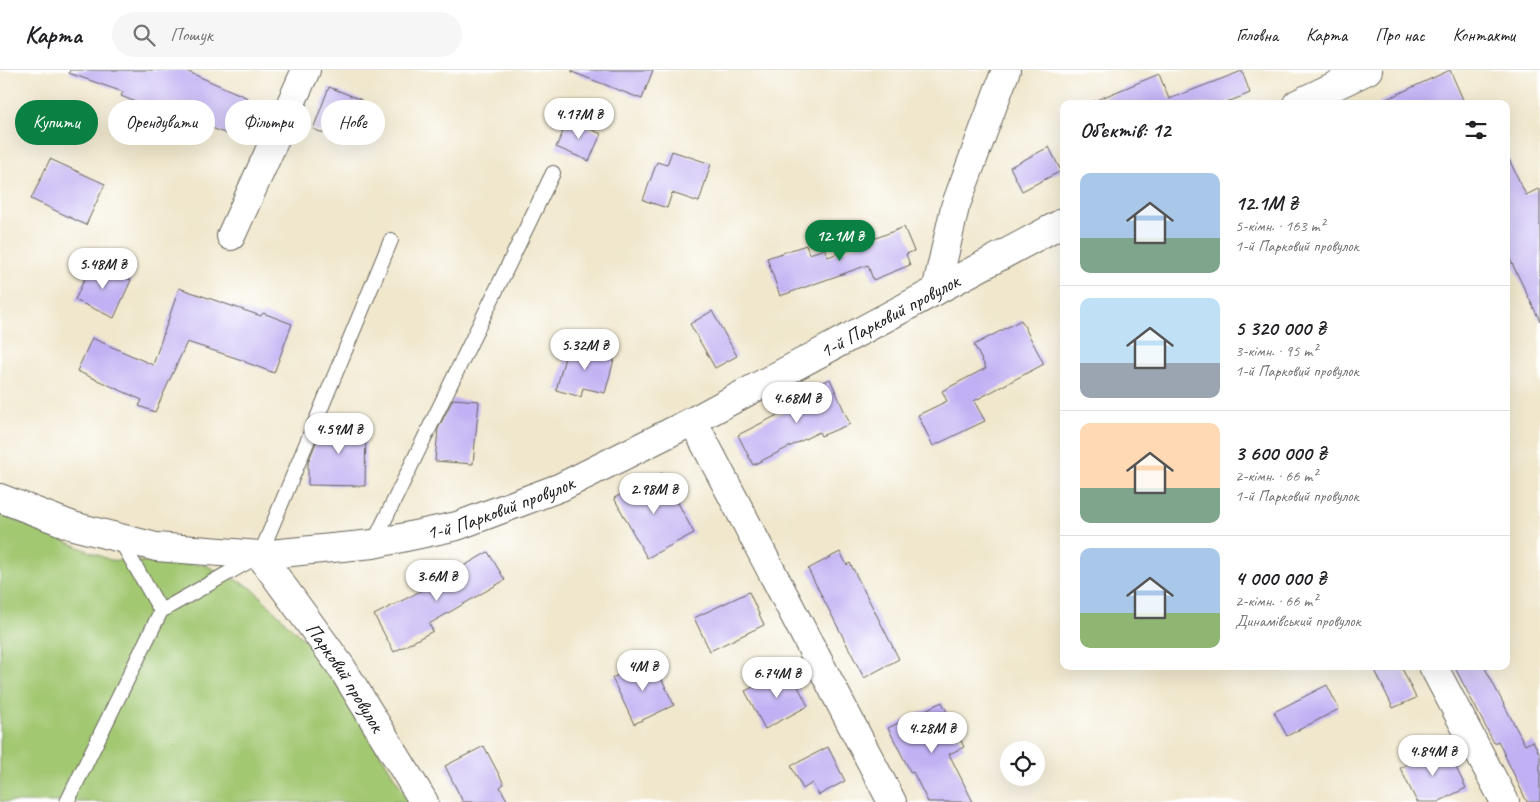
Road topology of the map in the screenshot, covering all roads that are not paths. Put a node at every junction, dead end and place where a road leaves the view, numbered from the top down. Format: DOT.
graph roads {
  1 [pos="306,70"];
  2 [pos="1006,70"];
  3 [pos="1368,70"];
  4 [pos="1305,100"];
  5 [pos="553,173"];
  6 [pos="1060,224"];
  7 [pos="231,236"];
  8 [pos="392,240"];
  9 [pos="936,291"];
  10 [pos="693,422"];
  11 [pos="0,498"];
  12 [pos="119,538"];
  13 [pos="374,544"];
  14 [pos="260,555"];
  15 [pos="161,611"];
  16 [pos="1435,670"];
  17 [pos="67,802"];
  18 [pos="424,802"];
  19 [pos="892,802"];
  20 [pos="1505,802"];
  1 -- 7 [label="street"];
  2 -- 9 [label="street"];
  3 -- 4 [label="street"];
  5 -- 13 [label="lane"];
  6 -- 9 [label="street, 1-й Парковий провулок"];
  8 -- 14 [label="lane"];
  9 -- 10 [label="street, 1-й Парковий провулок"];
  10 -- 13 [label="street, 1-й Парковий провулок"];
  10 -- 19 [label="street"];
  11 -- 12 [label="street, 1-й Парковий провулок"];
  12 -- 14 [label="street, 1-й Парковий провулок"];
  12 -- 15 [label="lane"];
  13 -- 14 [label="street, 1-й Парковий провулок"];
  14 -- 15 [label="lane"];
  14 -- 18 [label="street, Парковий провулок"];
  15 -- 17 [label="lane"];
  16 -- 20 [label="street"];
}
